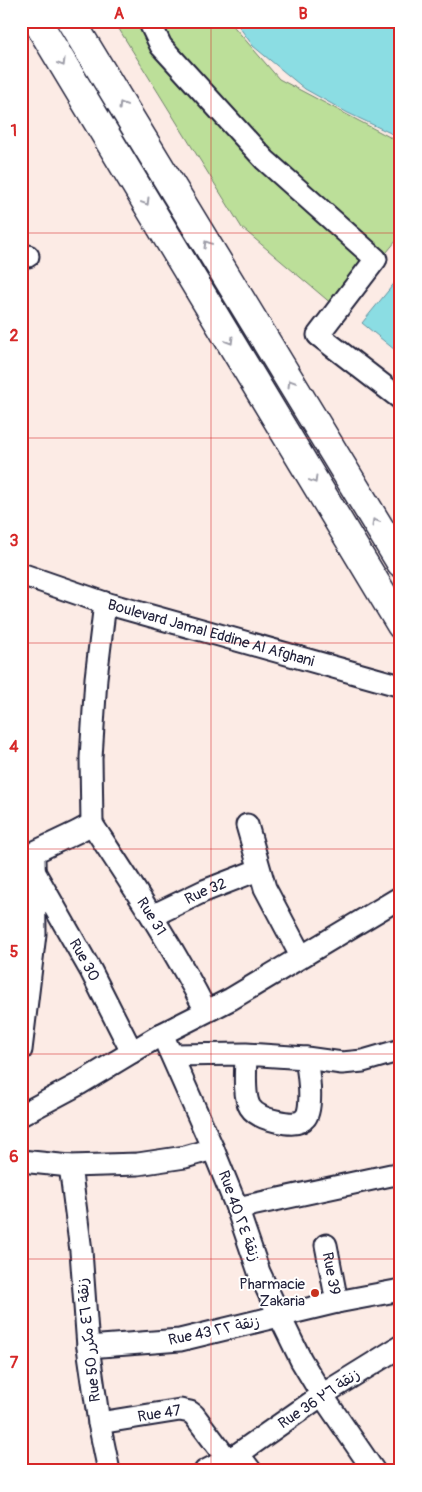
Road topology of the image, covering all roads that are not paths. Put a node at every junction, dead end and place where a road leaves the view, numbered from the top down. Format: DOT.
graph roads {
  1 [pos="37,21"];
  2 [pos="71,21"];
  3 [pos="148,21"];
  4 [pos="401,399"];
  5 [pos="401,563"];
  6 [pos="21,574"];
  7 [pos="105,603"];
  8 [pos="401,625"];
  9 [pos="401,686"];
  10 [pos="92,824"];
  11 [pos="247,825"];
  12 [pos="33,870"];
  13 [pos="258,870"];
  14 [pos="401,897"];
  15 [pos="152,916"];
  16 [pos="28,934"];
  17 [pos="301,956"];
  18 [pos="206,1011"];
  19 [pos="162,1034"];
  20 [pos="21,1050"];
  21 [pos="401,1050"];
  22 [pos="132,1052"];
  23 [pos="246,1054"];
  24 [pos="172,1055"];
  25 [pos="306,1058"];
  26 [pos="21,1114"];
  27 [pos="213,1149"];
  28 [pos="21,1161"];
  29 [pos="70,1166"];
  30 [pos="401,1174"];
  31 [pos="237,1208"];
  32 [pos="326,1245"];
  33 [pos="401,1290"];
  34 [pos="337,1302"];
  35 [pos="280,1317"];
  36 [pos="401,1346"];
  37 [pos="88,1347"];
  38 [pos="322,1395"];
  39 [pos="99,1423"];
  40 [pos="232,1456"];
  41 [pos="109,1471"];
  42 [pos="205,1471"];
  43 [pos="251,1471"];
  44 [pos="374,1471"];
  1 -- 8 [label="main road, one-way"];
  5 -- 2 [label="main road, one-way"];
  3 -- 4 [label="street"];
  6 -- 7 [label="street, Boulevard Jamal Eddine Al Afghani"];
  7 -- 9 [label="street, Boulevard Jamal Eddine Al Afghani"];
  7 -- 10 [label="street"];
  10 -- 12 [label="street"];
  10 -- 15 [label="street, Rue 31"];
  11 -- 13 [label="street"];
  12 -- 16 [label="street"];
  12 -- 22 [label="street, Rue 30"];
  13 -- 15 [label="street, Rue 32"];
  13 -- 17 [label="street"];
  14 -- 17 [label="street"];
  15 -- 18 [label="street, Rue 31"];
  16 -- 20 [label="street"];
  17 -- 18 [label="street"];
  18 -- 19 [label="street"];
  19 -- 22 [label="street"];
  19 -- 24 [label="street, Rue 40 زنقة ٢٤"];
  21 -- 25 [label="street"];
  22 -- 26 [label="street"];
  23 -- 24 [label="street"];
  23 -- 25 [label="street"];
  23 -- 25 [label="street"];
  24 -- 27 [label="street, Rue 40 زنقة ٢٤"];
  27 -- 29 [label="street"];
  27 -- 31 [label="street, Rue 40 زنقة ٢٤"];
  28 -- 29 [label="street"];
  29 -- 37 [label="street, Rue 50 زنقة ٤٦ مكرر"];
  30 -- 31 [label="street"];
  31 -- 35 [label="street, Rue 40 زنقة ٢٤"];
  32 -- 34 [label="street, Rue 39"];
  33 -- 34 [label="street, Rue 43 زنقة ٢٢"];
  34 -- 35 [label="street, Rue 43 زنقة ٢٢"];
  35 -- 37 [label="street, Rue 43 زنقة ٢٢"];
  35 -- 38 [label="street, Rue 40 زنقة ٢٤"];
  36 -- 38 [label="street, Rue 36 زنقة ٣٦"];
  37 -- 39 [label="street, Rue 50 زنقة ٤٦ مكرر"];
  38 -- 40 [label="street, Rue 36 زنقة ٣٦"];
  38 -- 44 [label="street, Rue 40 زنقة ٢٤"];
  39 -- 40 [label="street, Rue 47"];
  39 -- 41 [label="street, Rue 50 زنقة ٤٦ مكرر"];
  40 -- 42 [label="street, Rue 36 زنقة ٣٦"];
  40 -- 43 [label="street"];
}
